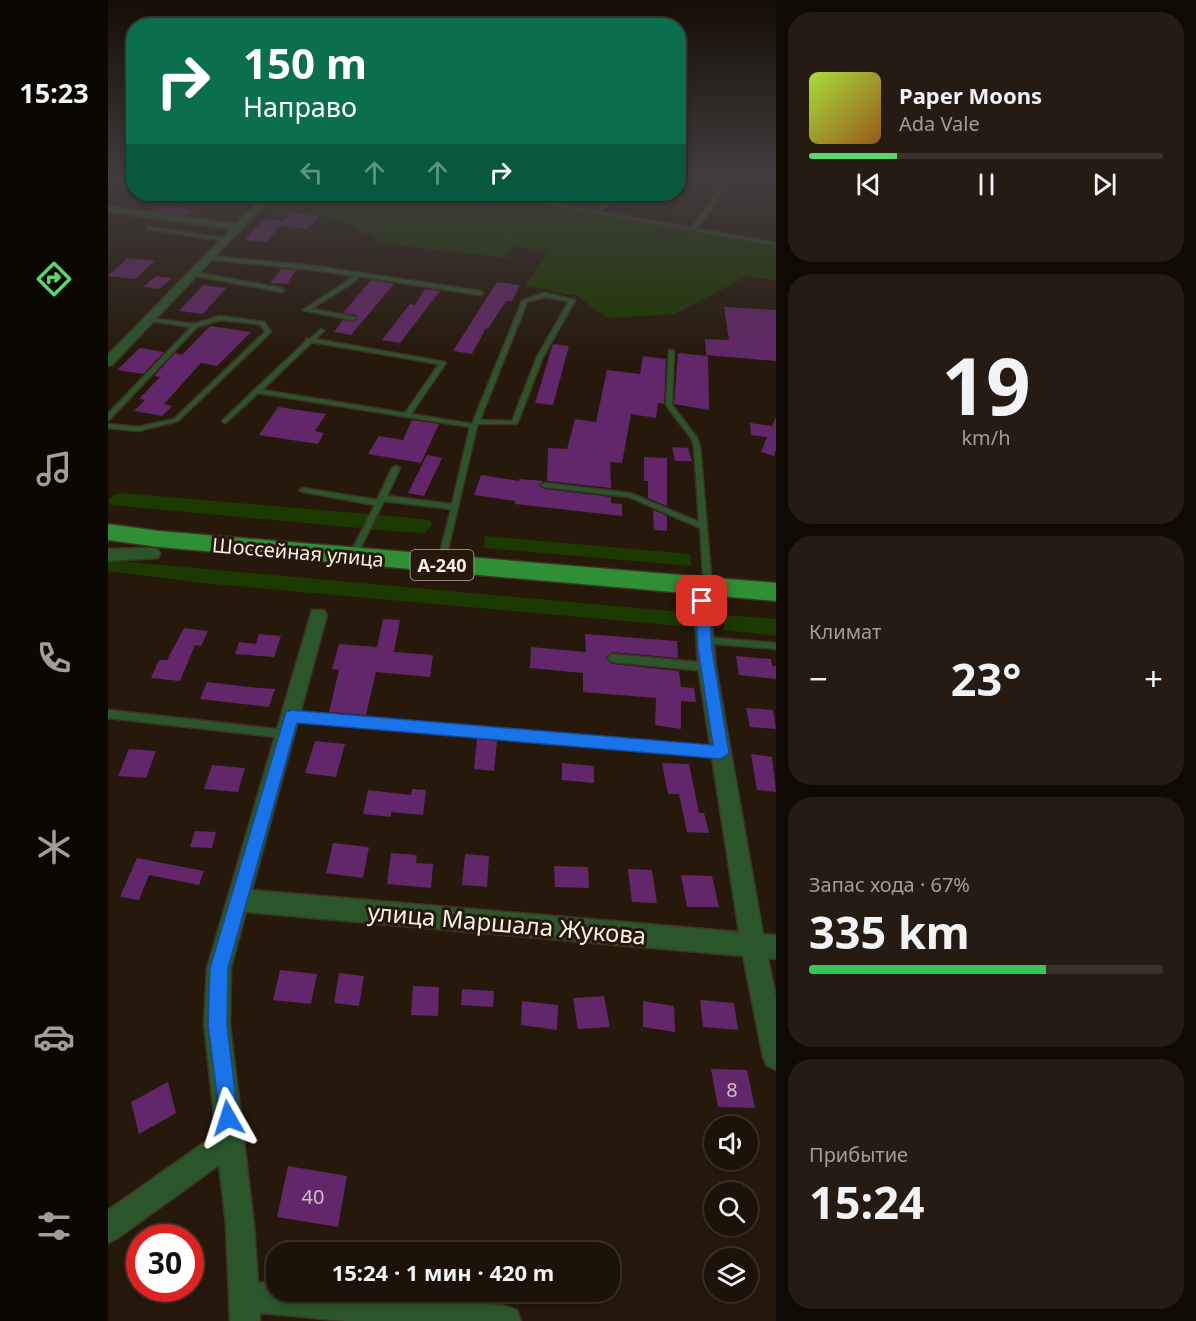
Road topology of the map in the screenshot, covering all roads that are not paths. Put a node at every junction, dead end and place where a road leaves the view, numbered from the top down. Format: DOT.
graph roads {
  1 [pos="218,239"];
  2 [pos="747,239"];
  3 [pos="227,240"];
  4 [pos="776,244"];
  5 [pos="209,258"];
  6 [pos="194,274"];
  7 [pos="356,277"];
  8 [pos="281,290"];
  9 [pos="480,293"];
  10 [pos="353,318"];
  11 [pos="150,319"];
  12 [pos="195,326"];
  13 [pos="321,330"];
  14 [pos="308,340"];
  15 [pos="671,351"];
  16 [pos="108,362"];
  17 [pos="257,390"];
  18 [pos="406,416"];
  19 [pos="108,418"];
  20 [pos="225,421"];
  21 [pos="475,424"];
  22 [pos="108,426"];
  23 [pos="396,468"];
  24 [pos="545,485"];
  25 [pos="303,490"];
  26 [pos="381,500"];
  27 [pos="454,507"];
  28 [pos="702,526"];
  29 [pos="108,532"];
  30 [pos="108,549"];
  31 [pos="152,554"];
  32 [pos="108,555"];
  33 [pos="352,556"];
  34 [pos="441,565"];
  35 [pos="776,592"];
  36 [pos="705,594"];
  37 [pos="776,607"];
  38 [pos="318,615"];
  39 [pos="704,640"];
  40 [pos="776,645"];
  41 [pos="612,658"];
  42 [pos="707,667"];
  43 [pos="108,714"];
  44 [pos="288,725"];
  45 [pos="721,753"];
  46 [pos="238,900"];
  47 [pos="753,945"];
  48 [pos="776,947"];
  49 [pos="776,1057"];
  50 [pos="231,1141"];
  51 [pos="108,1228"];
  52 [pos="244,1308"];
  53 [pos="506,1321"];
  1 -- 3 [label="lane"];
  2 -- 4 [label="lane"];
  3 -- 5 [label="street"];
  5 -- 6 [label="street"];
  5 -- 7 [label="lane"];
  6 -- 8 [label="lane"];
  6 -- 11 [label="street"];
  7 -- 9 [label="lane"];
  7 -- 10 [label="lane"];
  11 -- 12 [label="lane"];
  11 -- 16 [label="street"];
  12 -- 19 [label="lane"];
  12 -- 22 [label="lane"];
  13 -- 14 [label="lane"];
  14 -- 17 [label="lane"];
  14 -- 18 [label="lane"];
  15 -- 28 [label="lane"];
  17 -- 18 [label="lane"];
  17 -- 20 [label="lane"];
  18 -- 21 [label="lane"];
  21 -- 21 [label="lane"];
  21 -- 27 [label="lane"];
  23 -- 26 [label="lane"];
  24 -- 28 [label="lane"];
  25 -- 26 [label="lane"];
  26 -- 27 [label="lane"];
  26 -- 33 [label="lane"];
  27 -- 34 [label="lane"];
  28 -- 36 [label="lane"];
  29 -- 33 [label="main road, Шоссейная улица / А-240"];
  30 -- 31 [label="main road, Шоссейная улица / А-240"];
  31 -- 32 [label="street"];
  31 -- 36 [label="main road, Шоссейная улица / А-240"];
  33 -- 34 [label="main road, Шоссейная улица / А-240"];
  34 -- 36 [label="main road, Шоссейная улица / А-240"];
  35 -- 36 [label="main road, Шоссейная улица / А-240"];
  36 -- 37 [label="main road, Шоссейная улица / А-240"];
  36 -- 39 [label="street"];
  38 -- 44 [label="street"];
  39 -- 40 [label="lane"];
  39 -- 42 [label="street"];
  41 -- 42 [label="lane"];
  42 -- 45 [label="street"];
  43 -- 44 [label="lane"];
  44 -- 45 [label="lane"];
  44 -- 46 [label="street"];
  45 -- 47 [label="street"];
  46 -- 47 [label="street, улица Маршала Жукова"];
  46 -- 50 [label="street"];
  47 -- 48 [label="street, улица Маршала Жукова"];
  47 -- 49 [label="street"];
  50 -- 51 [label="street"];
  50 -- 52 [label="street"];
  52 -- 53 [label="street"];
}
